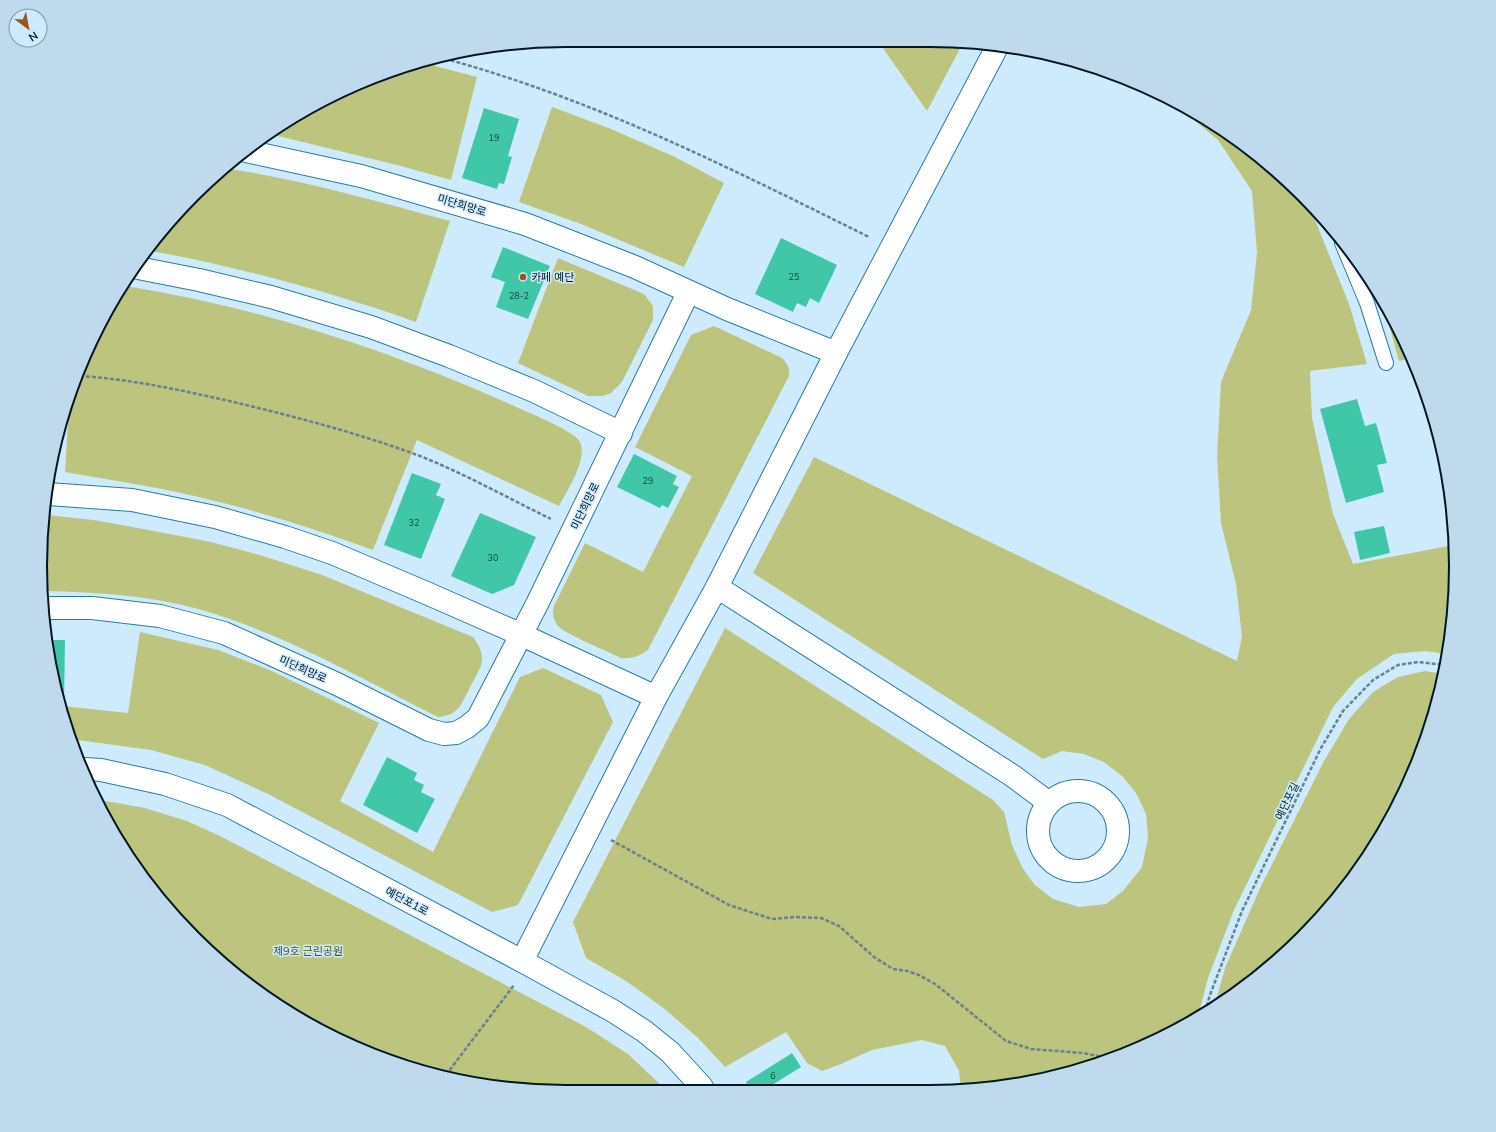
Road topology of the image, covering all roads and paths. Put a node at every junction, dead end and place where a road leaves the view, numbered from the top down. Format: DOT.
graph roads {
  1 [pos="995,51"];
  2 [pos="452,60"];
  3 [pos="252,152"];
  4 [pos="871,238"];
  5 [pos="1349,260"];
  6 [pos="141,269"];
  7 [pos="688,293"];
  8 [pos="836,353"];
  9 [pos="1386,362"];
  10 [pos="83,376"];
  11 [pos="621,433"];
  12 [pos="52,494"];
  13 [pos="555,521"];
  14 [pos="717,588"];
  15 [pos="49,608"];
  16 [pos="522,634"];
  17 [pos="1439,664"];
  18 [pos="656,697"];
  19 [pos="89,769"];
  20 [pos="1049,803"];
  21 [pos="609,839"];
  22 [pos="519,972"];
  23 [pos="1208,1004"];
  24 [pos="1099,1056"];
  25 [pos="449,1071"];
  26 [pos="699,1085"];
  1 -- 8 [label="street"];
  2 -- 4 [label="path"];
  3 -- 7 [label="street, 미단희망로"];
  5 -- 9 [label="lane"];
  6 -- 11 [label="street"];
  7 -- 8 [label="street"];
  7 -- 11 [label="street, 미단희망로"];
  8 -- 14 [label="street"];
  10 -- 13 [label="path"];
  11 -- 16 [label="street, 미단희망로"];
  12 -- 16 [label="street"];
  14 -- 18 [label="street"];
  14 -- 20 [label="street"];
  15 -- 16 [label="street, 미단희망로"];
  16 -- 18 [label="street"];
  17 -- 23 [label="path, 예단포길"];
  18 -- 22 [label="street"];
  19 -- 22 [label="street, 예단포1로"];
  21 -- 24 [label="path"];
  22 -- 25 [label="path"];
  22 -- 26 [label="street, 예단포1로"];
}
